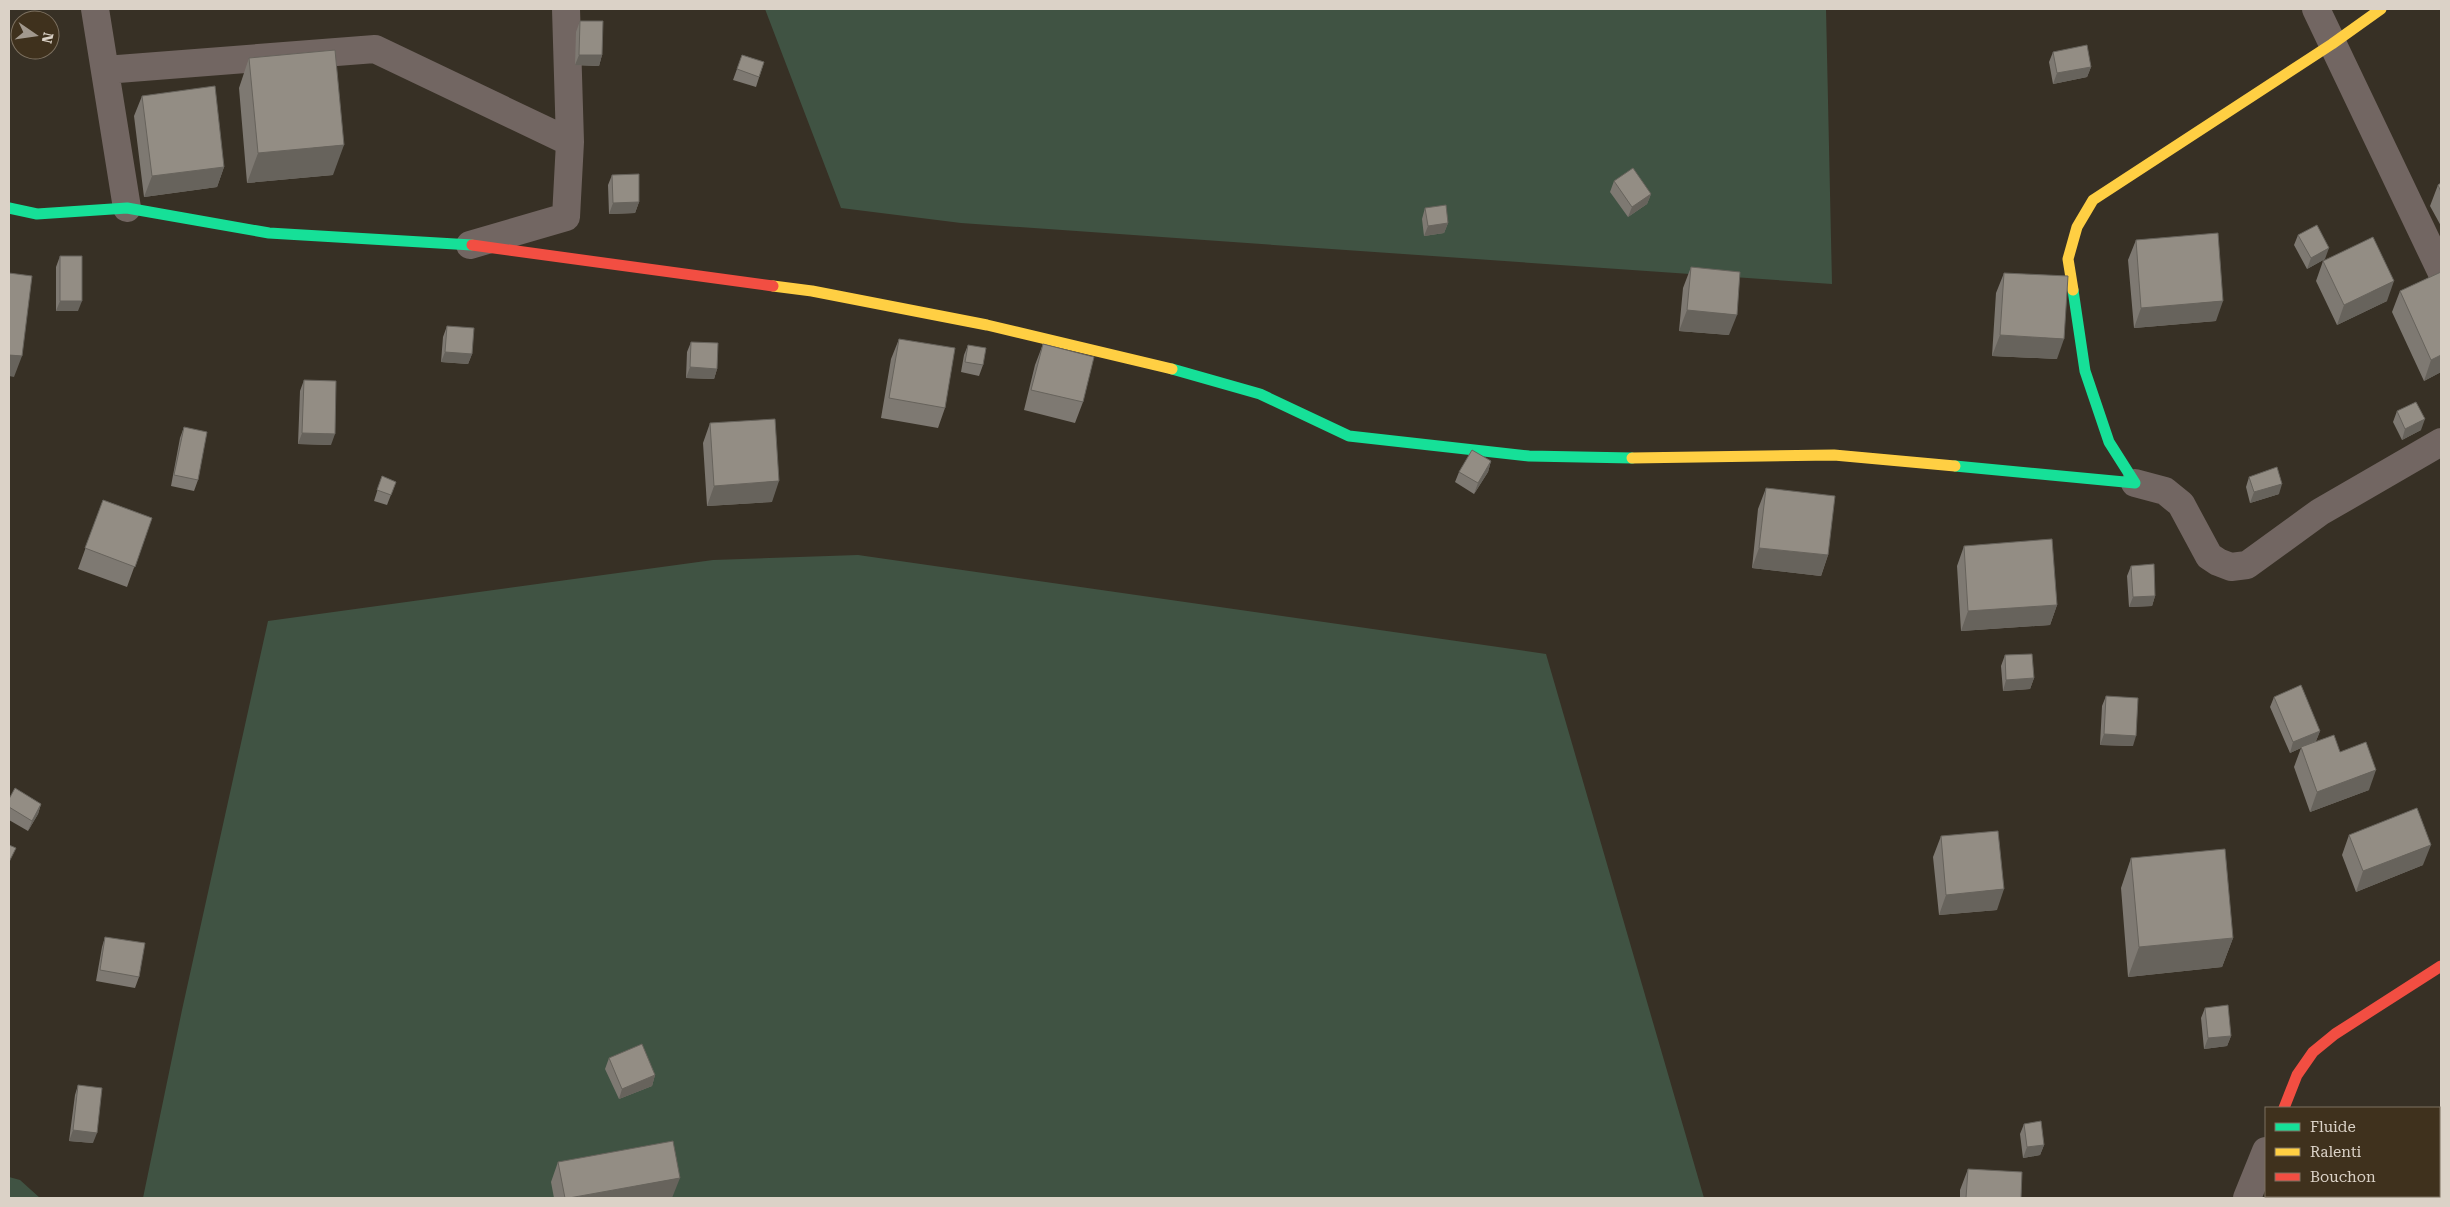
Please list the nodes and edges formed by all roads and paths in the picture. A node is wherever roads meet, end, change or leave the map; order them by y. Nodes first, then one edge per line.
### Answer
1 (95, 9) edge
2 (566, 9) edge
3 (2316, 9) edge
4 (2381, 9) edge
5 (2332, 44) junction
6 (105, 70) junction
7 (570, 142) junction
8 (9, 208) edge
9 (127, 208) junction
10 (470, 245) junction
11 (2441, 271) edge
12 (2441, 442) edge
13 (2136, 483) junction
14 (2441, 966) edge
15 (2284, 1107) edge
16 (2265, 1153) edge
17 (2247, 1198) edge

1 - 6 street
2 - 7 street
3 - 5 street
4 - 5 street
5 - 11 street
5 - 13 street
6 - 7 street
6 - 9 street
7 - 10 street
8 - 9 street
9 - 10 street
10 - 13 street
12 - 13 street
14 - 15 street
16 - 17 street

